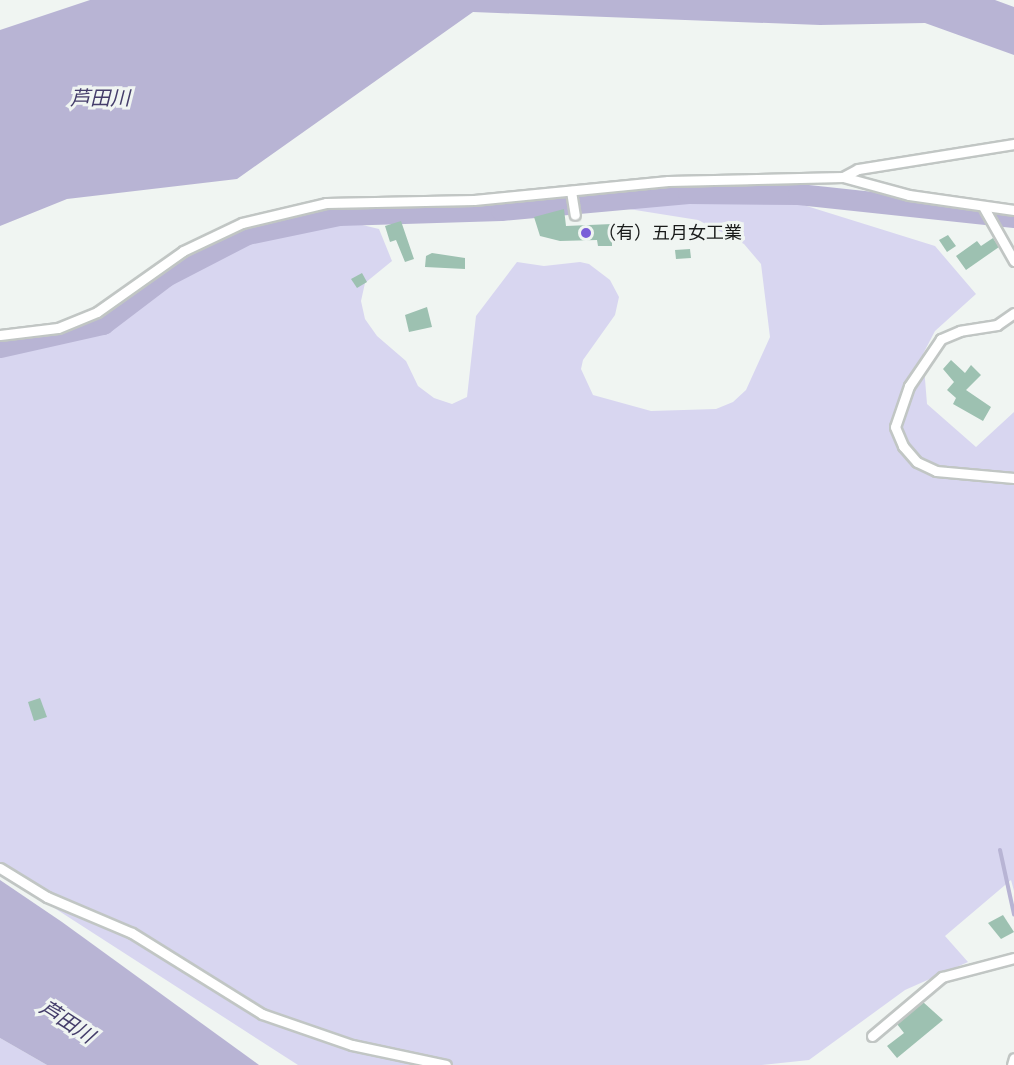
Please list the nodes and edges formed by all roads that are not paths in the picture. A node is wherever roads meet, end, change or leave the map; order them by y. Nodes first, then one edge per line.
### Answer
1 (1014, 144) edge
2 (843, 177) junction
3 (571, 191) junction
4 (984, 208) junction
5 (1014, 210) edge
6 (575, 215) dead end
7 (1014, 261) edge
8 (1014, 313) edge
9 (0, 335) edge
10 (1014, 478) edge
11 (0, 868) edge
12 (1014, 958) edge
13 (872, 1036) dead end
14 (1014, 1058) edge
15 (446, 1065) edge
16 (1012, 1065) edge

1 - 2 street
2 - 3 street
2 - 4 street
3 - 6 street
3 - 9 street
4 - 5 street
4 - 7 street
8 - 10 street
11 - 15 street
12 - 13 street
14 - 16 street

